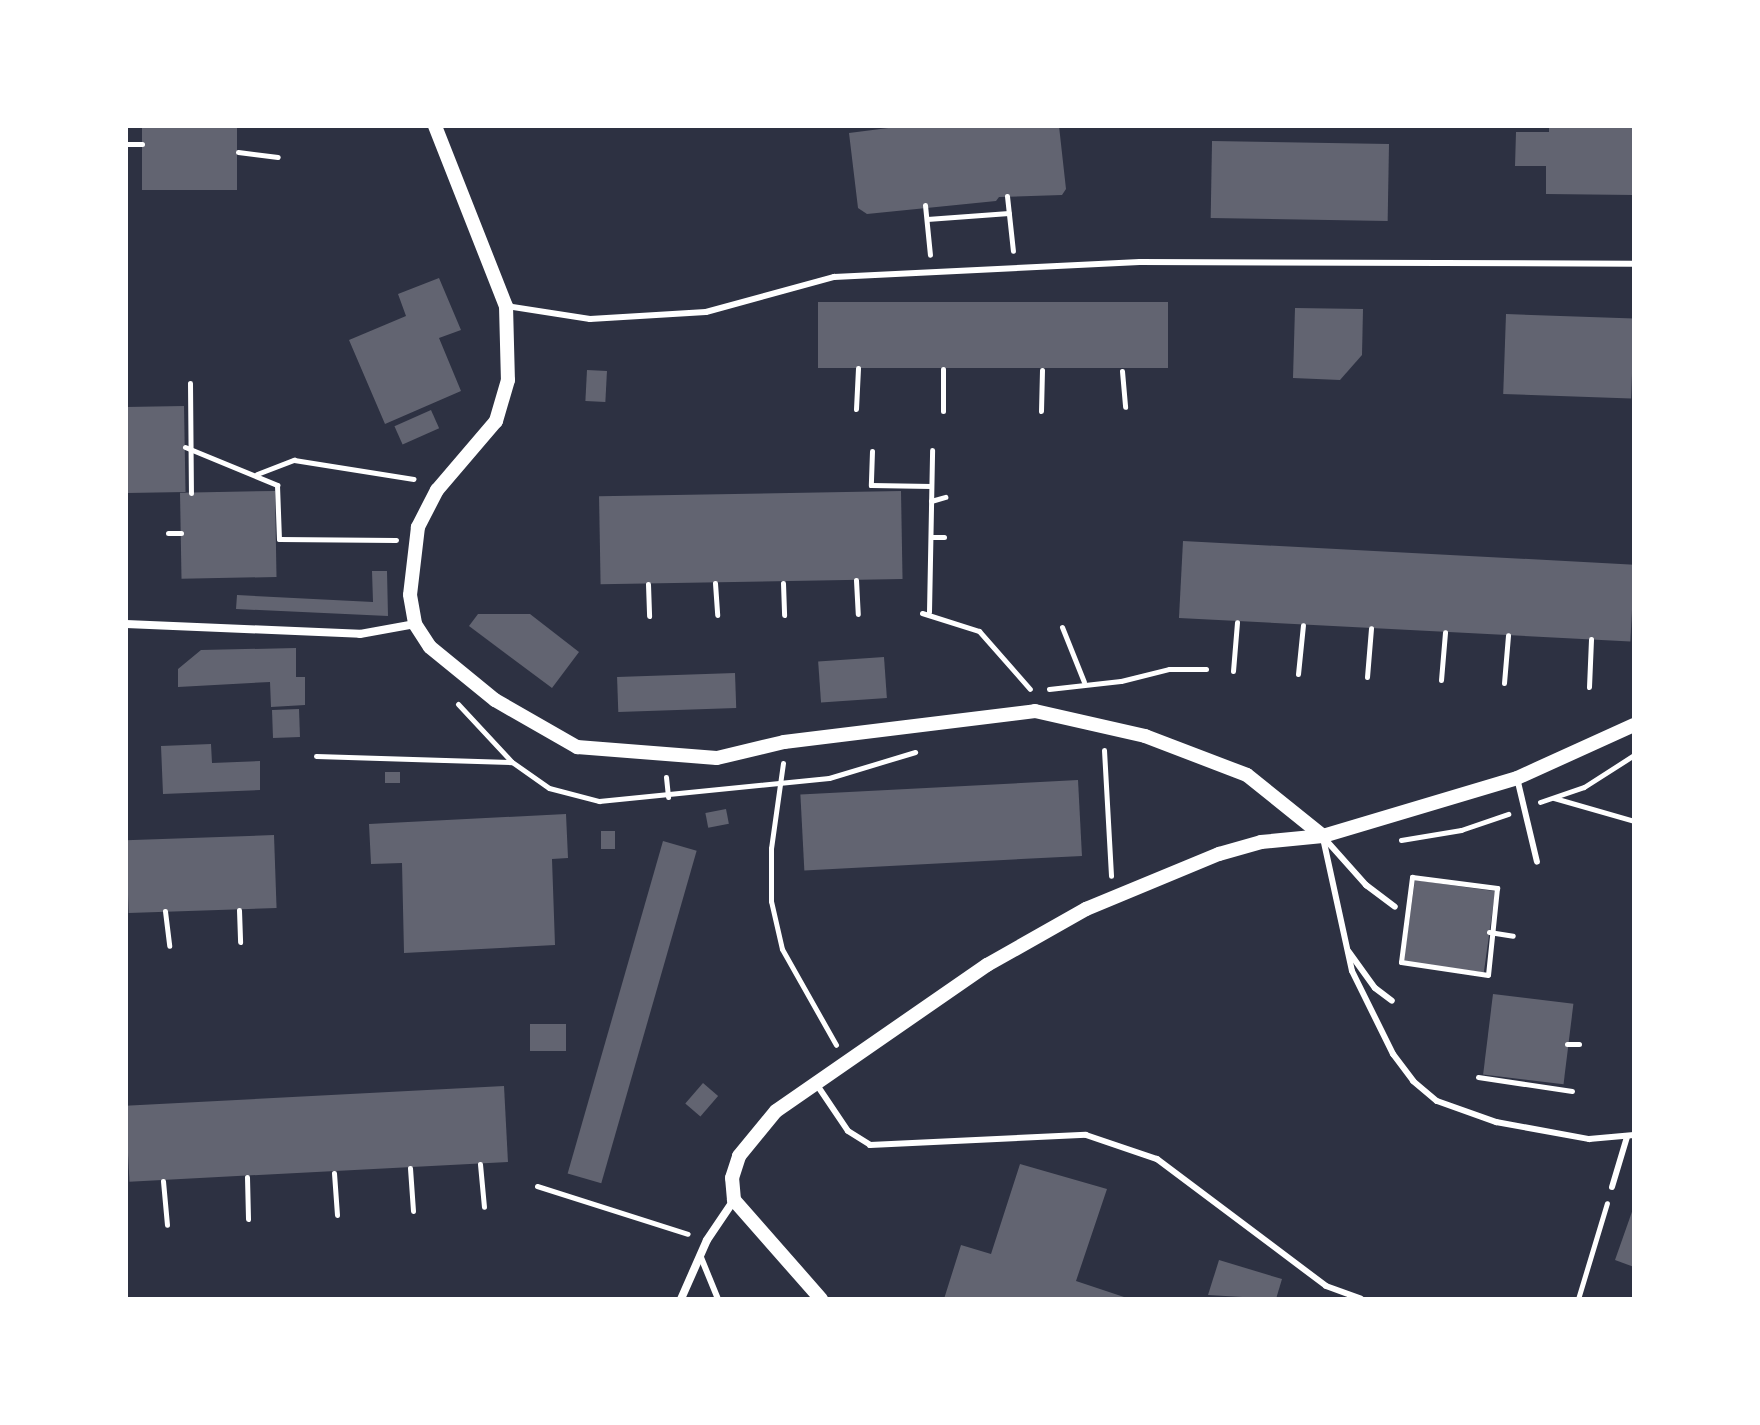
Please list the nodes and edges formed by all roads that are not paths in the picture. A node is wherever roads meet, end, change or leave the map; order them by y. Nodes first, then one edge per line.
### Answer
1 (435, 126) edge
2 (1634, 264) edge
3 (506, 306) junction
4 (126, 624) edge
5 (415, 624) junction
6 (1634, 725) edge
7 (1517, 778) junction
8 (1323, 836) junction
9 (1537, 862) dead end
10 (1395, 907) dead end
11 (1347, 949) junction
12 (1392, 1001) dead end
13 (817, 1085) junction
14 (1630, 1136) edge
15 (1612, 1187) road end
16 (734, 1200) junction
17 (700, 1255) junction
18 (681, 1299) edge
19 (718, 1299) edge
20 (821, 1299) edge
21 (1361, 1299) edge

1 - 3 street
2 - 3 lane
3 - 5 street
4 - 5 street
5 - 8 street
6 - 7 street
7 - 8 street
7 - 9 lane
8 - 10 lane
8 - 11 lane
8 - 13 street
11 - 12 lane
11 - 14 lane
13 - 16 street
13 - 21 lane
14 - 15 lane
16 - 17 street
16 - 20 street
17 - 18 street
17 - 19 lane

